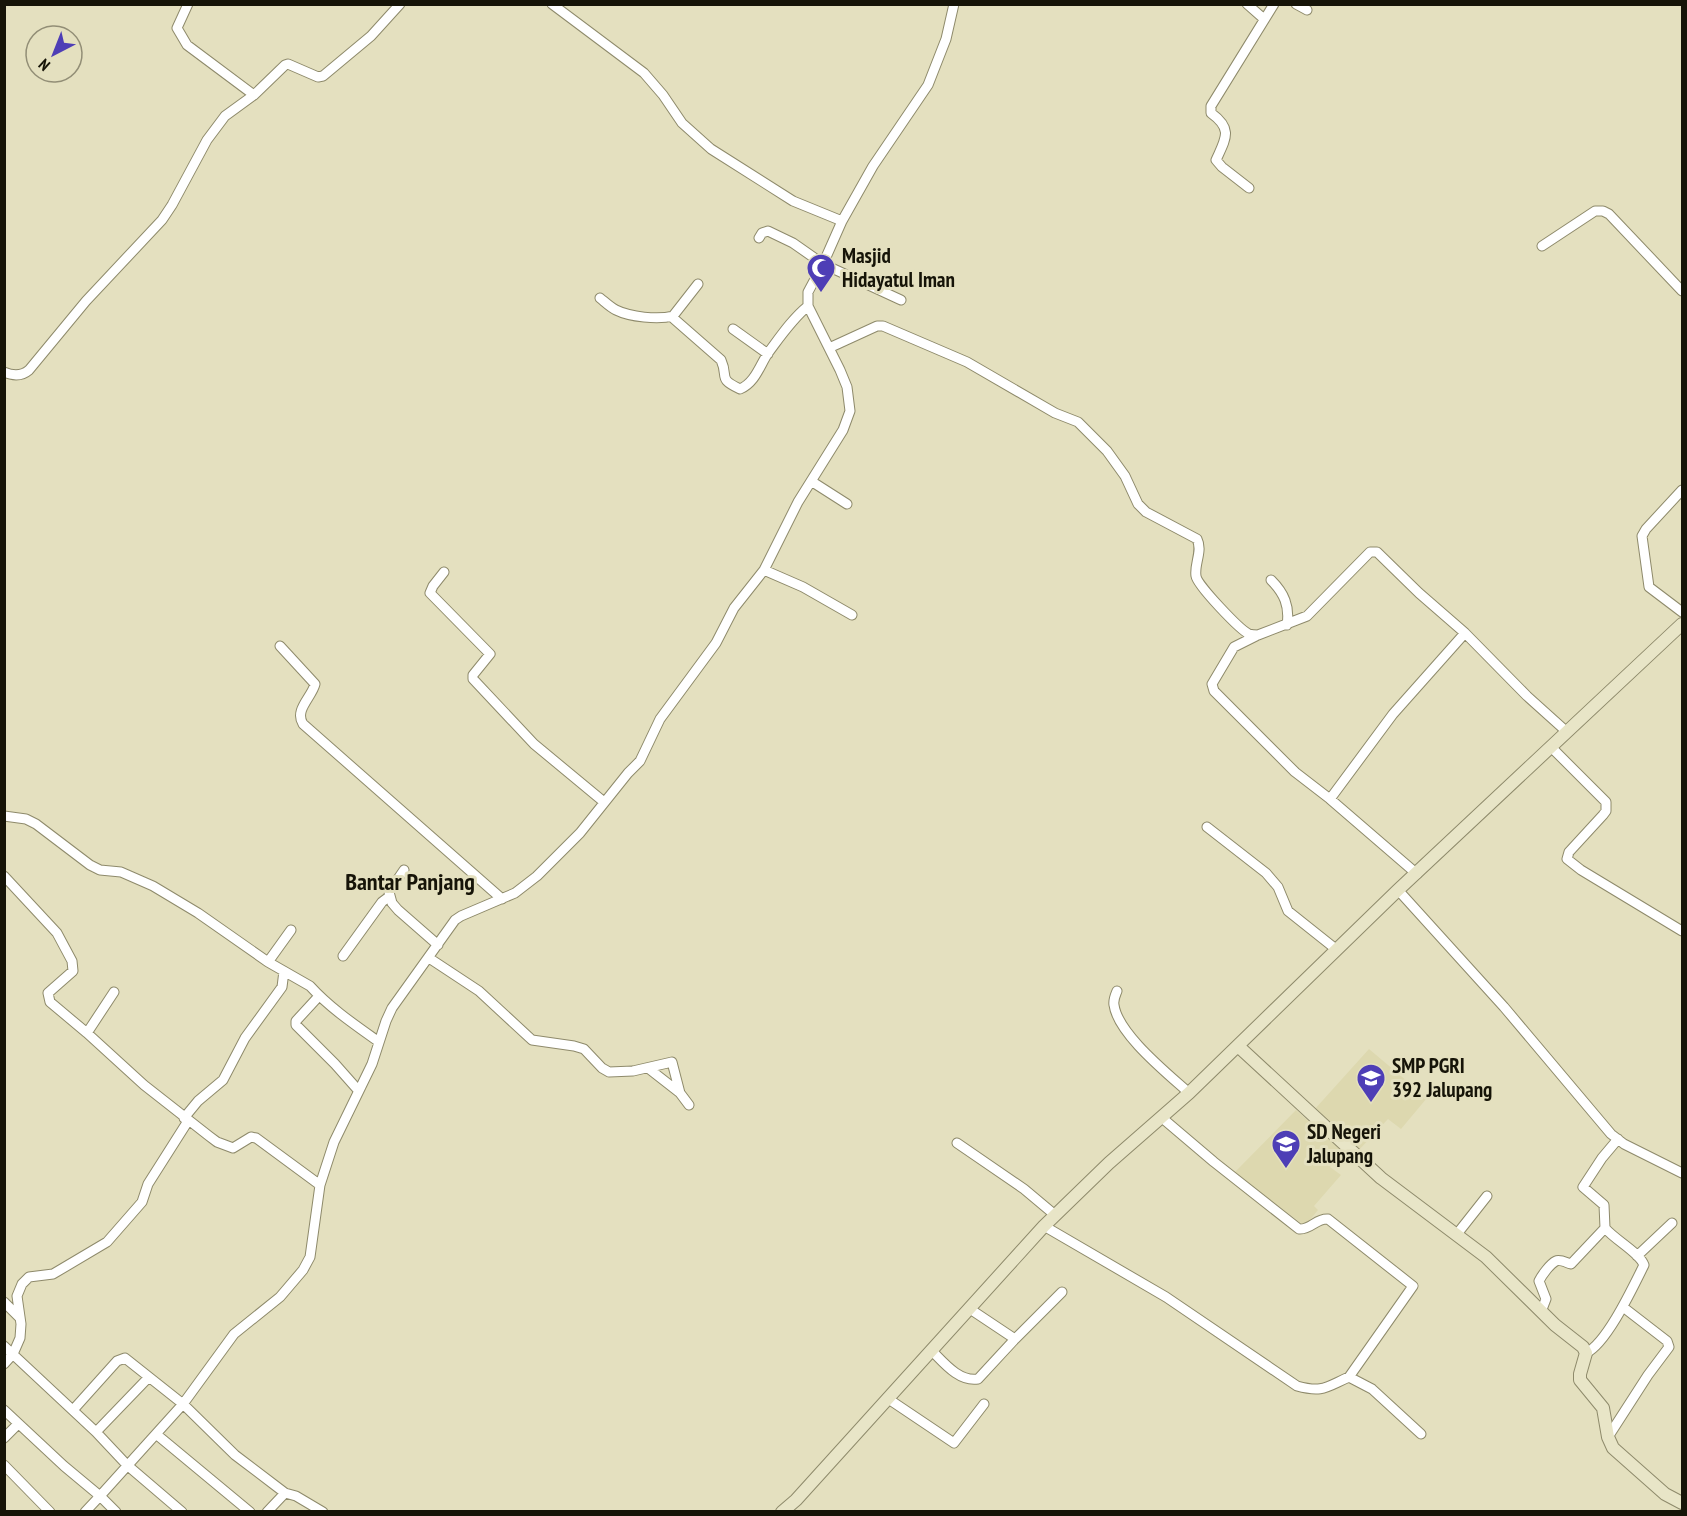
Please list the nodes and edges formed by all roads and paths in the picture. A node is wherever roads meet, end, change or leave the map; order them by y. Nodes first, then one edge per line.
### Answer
1 (188, 4) edge
2 (400, 4) edge
3 (552, 4) edge
4 (954, 4) edge
5 (1247, 4) edge
6 (1274, 4) edge
7 (1296, 4) edge
8 (1307, 10) dead end
9 (1264, 19) junction
10 (254, 95) junction
11 (1249, 188) dead end
12 (842, 221) junction
13 (759, 238) dead end
14 (1542, 246) dead end
15 (823, 264) junction
16 (698, 284) dead end
17 (1683, 291) edge
18 (600, 298) dead end
19 (902, 300) dead end
20 (808, 306) junction
21 (673, 316) junction
22 (733, 329) dead end
23 (829, 348) junction
24 (768, 354) junction
25 (4, 372) edge
26 (810, 481) junction
27 (1683, 490) edge
28 (847, 504) dead end
29 (764, 570) junction
30 (444, 572) dead end
31 (1271, 580) dead end
32 (1683, 612) edge
33 (852, 615) dead end
34 (1683, 624) edge
35 (1287, 625) junction
36 (1465, 633) junction
37 (1258, 635) junction
38 (280, 646) dead end
39 (1567, 732) junction
40 (1551, 747) junction
41 (1330, 799) junction
42 (604, 802) junction
43 (4, 816) edge
44 (1207, 826) dead end
45 (404, 870) dead end
46 (1417, 873) junction
47 (4, 876) edge
48 (1398, 890) junction
49 (390, 896) junction
50 (502, 899) junction
51 (291, 930) dead end
52 (1683, 931) edge
53 (438, 945) junction
54 (1337, 950) junction
55 (343, 956) dead end
56 (429, 958) junction
57 (268, 962) junction
58 (284, 971) junction
59 (1117, 991) dead end
60 (114, 992) dead end
61 (319, 996) junction
62 (87, 1033) junction
63 (379, 1041) junction
64 (1238, 1046) junction
65 (648, 1068) junction
66 (358, 1090) junction
67 (680, 1093) junction
68 (1189, 1093) junction
69 (689, 1105) dead end
70 (1161, 1117) junction
71 (186, 1119) junction
72 (1618, 1139) junction
73 (957, 1143) dead end
74 (1683, 1173) edge
75 (320, 1185) junction
76 (1487, 1196) dead end
77 (1055, 1215) junction
78 (1672, 1223) dead end
79 (1044, 1226) junction
80 (1605, 1228) junction
81 (1457, 1234) junction
82 (1637, 1256) junction
83 (1062, 1292) dead end
84 (4, 1302) edge
85 (1623, 1307) junction
86 (970, 1309) junction
87 (1540, 1312) junction
88 (19, 1317) junction
89 (1015, 1339) junction
90 (4, 1346) edge
91 (932, 1351) junction
92 (1586, 1353) junction
93 (13, 1354) junction
94 (4, 1364) edge
95 (149, 1377) junction
96 (1348, 1377) junction
97 (886, 1398) junction
98 (183, 1404) junction
99 (984, 1404) dead end
100 (4, 1410) edge
101 (73, 1410) junction
102 (18, 1424) junction
103 (96, 1432) junction
104 (156, 1434) junction
105 (1421, 1434) dead end
106 (1608, 1437) junction
107 (4, 1438) edge
108 (127, 1465) junction
109 (4, 1466) edge
110 (285, 1493) junction
111 (100, 1496) junction
112 (1683, 1503) edge
113 (50, 1512) edge
114 (85, 1512) edge
115 (116, 1512) edge
116 (182, 1512) edge
117 (250, 1512) edge
118 (267, 1512) edge
119 (323, 1512) edge
120 (782, 1512) edge

1 - 10 street
2 - 10 street
3 - 12 street
4 - 12 street
5 - 9 street
6 - 9 street
7 - 8 street
9 - 11 street
10 - 25 street
12 - 15 street
13 - 15 street
14 - 17 street
15 - 19 street
15 - 20 street
16 - 21 street
18 - 21 street
20 - 23 street
20 - 24 street
21 - 24 street
22 - 24 street
23 - 26 street
23 - 37 street
26 - 28 street
26 - 29 street
27 - 32 street
29 - 33 street
29 - 42 street
30 - 42 street
31 - 35 street
34 - 39 street
35 - 36 street
35 - 37 street
36 - 39 street
36 - 41 street
37 - 41 street
38 - 50 street
39 - 40 street
40 - 46 street
40 - 52 street
41 - 46 street
42 - 50 street
43 - 57 street
44 - 54 street
45 - 49 street
46 - 48 street
47 - 62 street
48 - 54 street
48 - 72 street
49 - 53 street
49 - 55 street
50 - 53 street
51 - 57 street
53 - 56 street
54 - 64 street
56 - 63 street
56 - 65 street
57 - 58 street
58 - 61 street
58 - 71 street
59 - 68 street
60 - 62 street
61 - 63 street
61 - 66 street
62 - 71 street
63 - 66 street
64 - 68 street
64 - 81 street
65 - 67 street
65 - 67 street
66 - 75 street
67 - 69 street
68 - 70 street
70 - 77 street
70 - 96 street
71 - 75 street
71 - 88 street
72 - 74 street
72 - 80 street
73 - 77 street
75 - 98 street
76 - 81 street
77 - 79 street
78 - 82 street
79 - 86 street
79 - 96 street
80 - 82 street
80 - 87 street
81 - 87 street
82 - 85 street
83 - 89 street
84 - 88 street
85 - 92 street
85 - 106 street
86 - 89 street
86 - 91 street
87 - 92 street
88 - 93 street
89 - 91 street
90 - 93 street
91 - 97 street
92 - 106 street
93 - 94 street
93 - 101 street
95 - 98 street
95 - 101 street
95 - 103 street
96 - 105 street
97 - 99 street
97 - 120 street
98 - 104 street
98 - 110 street
100 - 102 street
101 - 103 street
102 - 107 street
102 - 111 street
103 - 108 street
104 - 108 street
104 - 117 street
106 - 112 street
108 - 111 street
108 - 116 street
109 - 113 street
110 - 118 street
110 - 119 street
111 - 114 street
111 - 115 street

